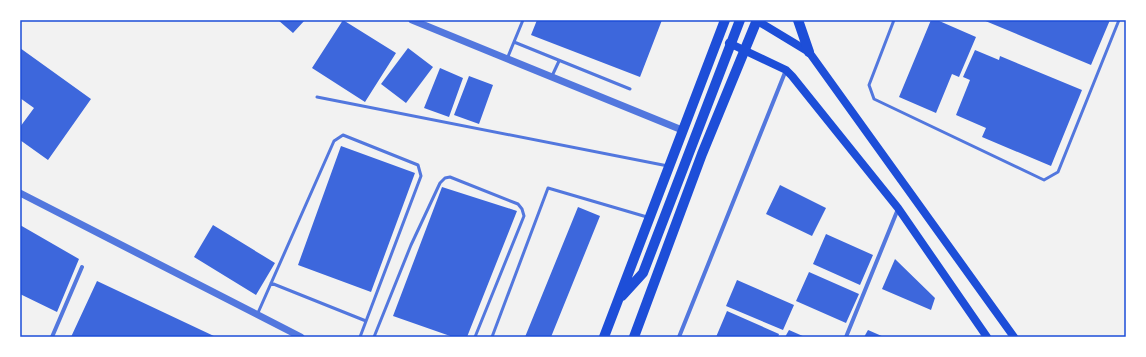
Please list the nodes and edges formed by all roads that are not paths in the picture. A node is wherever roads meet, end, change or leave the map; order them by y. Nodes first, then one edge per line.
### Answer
1 (412, 20) edge
2 (523, 20) edge
3 (725, 20) edge
4 (740, 20) edge
5 (756, 20) edge
6 (798, 20) edge
7 (894, 20) edge
8 (1119, 20) edge
9 (514, 42) junction
10 (730, 43) junction
11 (744, 50) junction
12 (809, 52) junction
13 (507, 60) junction
14 (559, 60) junction
15 (786, 70) junction
16 (552, 78) junction
17 (630, 89) dead end
18 (317, 97) dead end
19 (682, 130) junction
20 (668, 166) junction
21 (20, 193) edge
22 (898, 208) junction
23 (650, 218) junction
24 (82, 267) dead end
25 (271, 283) junction
26 (617, 302) junction
27 (256, 314) junction
28 (366, 321) junction
29 (52, 337) edge
30 (301, 337) edge
31 (360, 337) edge
32 (374, 337) edge
33 (475, 337) edge
34 (492, 337) edge
35 (604, 337) edge
36 (634, 337) edge
37 (679, 337) edge
38 (846, 337) edge
39 (987, 337) edge
40 (1014, 337) edge

1 - 13 street
2 - 9 lane
3 - 19 main road
4 - 10 main road
5 - 11 main road
5 - 12 main road
6 - 12 main road
7 - 8 lane
9 - 13 lane
9 - 14 lane
10 - 11 main road
10 - 26 main road
11 - 15 main road
11 - 36 main road
12 - 40 main road
13 - 16 street
14 - 16 lane
14 - 17 lane
15 - 22 main road
15 - 37 street
16 - 19 street
18 - 20 lane
19 - 20 main road
20 - 23 main road
21 - 27 street
22 - 38 street
22 - 39 main road
23 - 26 main road
23 - 34 lane
24 - 29 street
25 - 27 lane
25 - 28 lane
25 - 28 lane
26 - 35 main road
27 - 30 street
28 - 31 lane
32 - 33 lane

